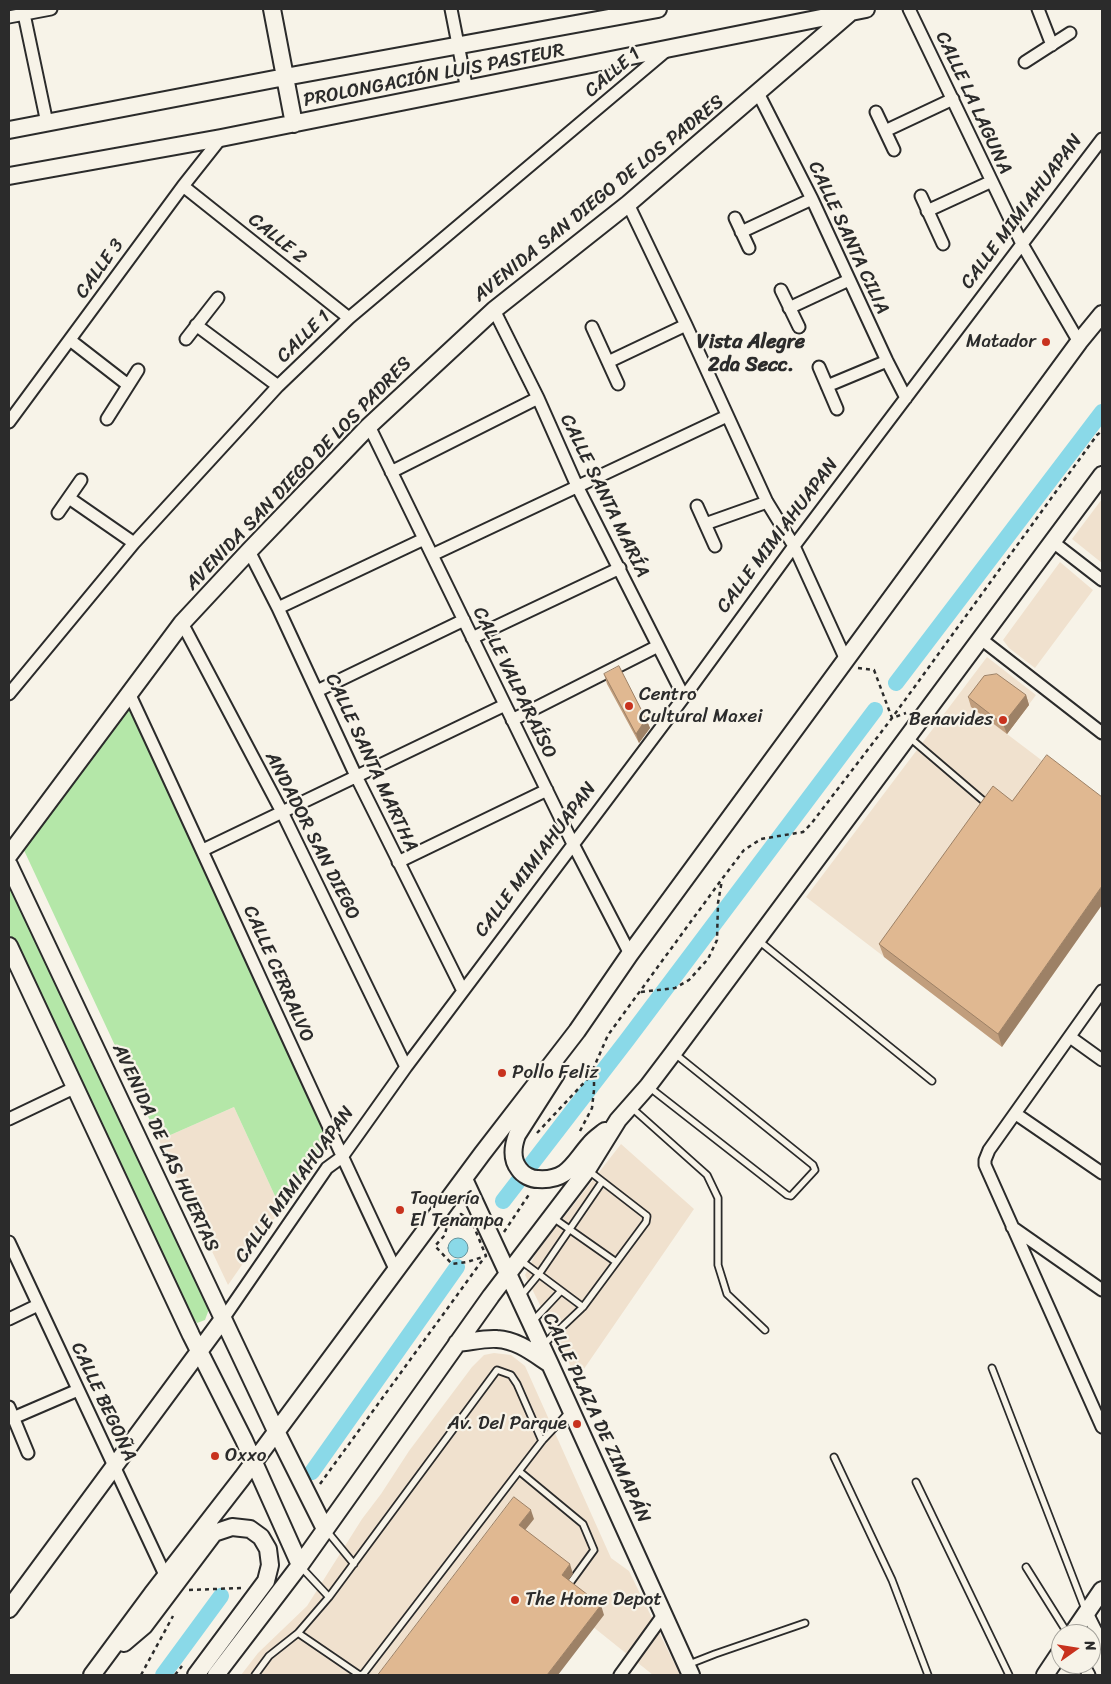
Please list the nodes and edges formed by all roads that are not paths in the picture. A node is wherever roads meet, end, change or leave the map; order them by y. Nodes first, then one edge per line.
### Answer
1 (50, 9) edge
2 (272, 9) edge
3 (451, 9) edge
4 (658, 9) edge
5 (909, 9) edge
6 (1038, 9) edge
7 (858, 10) edge
8 (626, 12) edge
9 (24, 14) junction
10 (9, 17) edge
11 (1070, 33) dead end
12 (458, 45) junction
13 (1052, 45) junction
14 (668, 50) junction
15 (1025, 62) dead end
16 (285, 77) junction
17 (467, 90) junction
18 (758, 93) junction
19 (953, 99) junction
20 (876, 112) dead end
21 (47, 123) junction
22 (294, 124) junction
23 (9, 130) edge
24 (885, 131) junction
25 (221, 138) junction
26 (1102, 139) edge
27 (894, 150) dead end
28 (9, 176) edge
29 (990, 182) junction
30 (183, 186) junction
31 (921, 196) dead end
32 (812, 199) junction
33 (628, 204) junction
34 (927, 211) junction
35 (734, 218) dead end
36 (741, 232) junction
37 (943, 244) dead end
38 (1022, 244) junction
39 (749, 248) dead end
40 (849, 280) junction
41 (781, 290) dead end
42 (218, 298) dead end
43 (789, 308) junction
44 (494, 310) junction
45 (1102, 314) edge
46 (349, 318) junction
47 (196, 325) junction
48 (686, 326) junction
49 (592, 327) dead end
50 (798, 327) dead end
51 (186, 339) dead end
52 (70, 340) junction
53 (1079, 342) junction
54 (887, 361) junction
55 (608, 362) junction
56 (819, 367) dead end
57 (138, 370) dead end
58 (618, 384) dead end
59 (128, 386) junction
60 (278, 386) junction
61 (827, 386) junction
62 (538, 398) junction
63 (906, 398) junction
64 (837, 409) dead end
65 (727, 416) junction
66 (107, 419) dead end
67 (9, 422) edge
68 (369, 426) junction
69 (392, 472) junction
70 (1102, 475) edge
71 (81, 480) dead end
72 (577, 486) junction
73 (68, 498) junction
74 (767, 502) junction
75 (697, 506) dead end
76 (58, 513) dead end
77 (705, 524) junction
78 (424, 539) junction
79 (134, 542) junction
80 (1053, 542) junction
81 (715, 546) dead end
82 (794, 546) junction
83 (249, 550) junction
84 (432, 555) junction
85 (620, 568) junction
86 (1102, 580) edge
87 (278, 608) junction
88 (464, 620) junction
89 (182, 623) junction
90 (472, 638) junction
91 (982, 639) junction
92 (658, 646) junction
93 (844, 663) junction
94 (317, 691) junction
95 (129, 693) junction
96 (9, 694) edge
97 (684, 697) junction
98 (505, 705) junction
99 (512, 720) junction
100 (1102, 734) edge
101 (909, 736) junction
102 (356, 776) junction
103 (546, 790) junction
104 (986, 803) edge
105 (282, 812) junction
106 (572, 844) junction
107 (203, 850) junction
108 (9, 856) edge
109 (398, 862) junction
110 (9, 864) edge
111 (758, 940) junction
112 (9, 946) edge
113 (630, 954) junction
114 (463, 991) junction
115 (1102, 991) edge
116 (577, 1032) junction
117 (1070, 1038) junction
118 (673, 1053) junction
119 (1102, 1060) edge
120 (406, 1066) junction
121 (932, 1081) dead end
122 (648, 1086) junction
123 (76, 1087) junction
124 (630, 1107) junction
125 (1016, 1114) junction
126 (9, 1119) edge
127 (618, 1120) junction
128 (342, 1157) junction
129 (587, 1170) junction
130 (1102, 1173) edge
131 (464, 1179) junction
132 (602, 1182) junction
133 (552, 1216) junction
134 (1012, 1227) junction
135 (569, 1229) junction
136 (9, 1242) edge
137 (519, 1260) junction
138 (616, 1262) junction
139 (396, 1271) junction
140 (508, 1274) junction
141 (539, 1274) junction
142 (1102, 1290) edge
143 (561, 1291) junction
144 (519, 1299) junction
145 (38, 1305) junction
146 (583, 1307) junction
147 (9, 1319) edge
148 (223, 1319) junction
149 (531, 1323) junction
150 (765, 1330) dead end
151 (457, 1343) junction
152 (541, 1346) junction
153 (200, 1352) junction
154 (550, 1364) junction
155 (992, 1368) dead end
156 (78, 1390) junction
157 (1102, 1403) edge
158 (571, 1411) junction
159 (11, 1413) edge
160 (1095, 1413) junction
161 (1102, 1426) edge
162 (276, 1432) junction
163 (542, 1441) junction
164 (28, 1453) dead end
165 (834, 1456) dead end
166 (254, 1462) junction
167 (114, 1468) junction
168 (519, 1471) junction
169 (916, 1482) dead end
170 (325, 1529) junction
171 (354, 1564) junction
172 (300, 1565) junction
173 (1026, 1567) dead end
174 (166, 1577) junction
175 (570, 1583) edge
176 (1102, 1590) edge
177 (329, 1597) junction
178 (9, 1609) edge
179 (1086, 1612) junction
180 (664, 1614) junction
181 (805, 1623) dead end
182 (1062, 1624) edge
183 (1078, 1624) edge
184 (298, 1633) junction
185 (1102, 1643) edge
186 (96, 1670) edge
187 (689, 1670) edge
188 (220, 1672) edge
189 (196, 1675) edge
190 (255, 1675) edge
191 (620, 1675) edge
192 (928, 1675) edge
193 (1009, 1675) edge

1 - 9 street
2 - 16 main road
3 - 12 street
4 - 8 main road, PROLONGACIÓN LUIS PASTEUR
5 - 19 street, CALLE LA LAGUNA
6 - 13 street
7 - 14 main road, PROLONGACIÓN LUIS PASTEUR
7 - 18 main road, AVENIDA SAN DIEGO DE LOS PADRES
8 - 12 main road, PROLONGACIÓN LUIS PASTEUR
9 - 10 street
9 - 21 street
11 - 13 street
12 - 16 main road, PROLONGACIÓN LUIS PASTEUR
12 - 17 street
13 - 15 street
14 - 17 main road, PROLONGACIÓN LUIS PASTEUR
14 - 46 street, CALLE 1
16 - 21 main road, PROLONGACIÓN LUIS PASTEUR
16 - 22 main road
17 - 22 main road, PROLONGACIÓN LUIS PASTEUR
18 - 32 street, CALLE SANTA CILIA
18 - 33 main road, AVENIDA SAN DIEGO DE LOS PADRES
19 - 24 street
19 - 29 street, CALLE LA LAGUNA
20 - 24 street
21 - 23 main road, PROLONGACIÓN LUIS PASTEUR
22 - 25 main road, PROLONGACIÓN LUIS PASTEUR
24 - 27 street
25 - 28 main road, PROLONGACIÓN LUIS PASTEUR
25 - 30 street, CALLE 3
26 - 38 street, CALLE MIMIAHUAPAN
29 - 34 street
29 - 38 street, CALLE LA LAGUNA
30 - 46 street, CALLE 2
30 - 52 street, CALLE 3
31 - 34 street
32 - 36 street
32 - 40 street, CALLE SANTA CILIA
33 - 44 main road, AVENIDA SAN DIEGO DE LOS PADRES
33 - 48 street
34 - 37 street
35 - 36 street
36 - 39 street
38 - 53 street, CALLE LA LAGUNA
38 - 63 street, CALLE MIMIAHUAPAN
40 - 43 street
40 - 54 street, CALLE SANTA CILIA
41 - 43 street
42 - 47 street
43 - 50 street
44 - 62 street, CALLE SANTA MARÍA
44 - 68 main road, AVENIDA SAN DIEGO DE LOS PADRES
45 - 53 main road
46 - 60 street, CALLE 1
47 - 51 street
47 - 60 street
48 - 55 street
48 - 65 street
49 - 55 street
52 - 59 street
52 - 67 street, CALLE 3
53 - 93 main road
54 - 61 street
54 - 63 street, CALLE SANTA CILIA
55 - 58 street
56 - 61 street
57 - 59 street
59 - 66 street
60 - 79 street, CALLE 1
61 - 64 street
62 - 69 street
62 - 72 street, CALLE SANTA MARÍA
63 - 82 street, CALLE MIMIAHUAPAN
65 - 72 street
65 - 74 street
68 - 69 street, CALLE VALPARAÍSO
68 - 83 main road, AVENIDA SAN DIEGO DE LOS PADRES
69 - 78 street, CALLE VALPARAÍSO
70 - 80 main road
71 - 73 street
72 - 84 street
72 - 85 street, CALLE SANTA MARÍA
73 - 76 street
73 - 79 street
74 - 77 street
74 - 82 street
75 - 77 street
77 - 81 street
78 - 84 street, CALLE VALPARAÍSO
78 - 87 street
79 - 96 street, CALLE 1
80 - 86 street
80 - 91 main road
82 - 93 street
82 - 97 street, CALLE MIMIAHUAPAN
83 - 87 street, CALLE SANTA MARTHA
83 - 89 main road, AVENIDA SAN DIEGO DE LOS PADRES
84 - 88 street, CALLE VALPARAÍSO
85 - 90 street
85 - 92 street, CALLE SANTA MARÍA
87 - 94 street, CALLE SANTA MARTHA
88 - 90 street, CALLE VALPARAÍSO
88 - 94 street
89 - 95 main road, AVENIDA SAN DIEGO DE LOS PADRES
89 - 105 street, ANDADOR SAN DIEGO
90 - 98 street, CALLE VALPARAÍSO
91 - 100 street
91 - 101 main road
92 - 97 street, CALLE SANTA MARÍA
92 - 99 street
93 - 113 main road
94 - 102 street, CALLE SANTA MARTHA
95 - 107 street, CALLE CERRALVO
95 - 108 main road, AVENIDA SAN DIEGO DE LOS PADRES
97 - 106 street, CALLE MIMIAHUAPAN
98 - 99 street, CALLE VALPARAÍSO
98 - 102 street
99 - 103 street, CALLE VALPARAÍSO
101 - 104 lane
101 - 111 main road
102 - 105 street
102 - 109 street, CALLE SANTA MARTHA
103 - 106 street, CALLE VALPARAÍSO
103 - 109 street
105 - 107 street
105 - 120 street, ANDADOR SAN DIEGO
106 - 113 street, CALLE VALPARAÍSO
106 - 114 street, CALLE MIMIAHUAPAN
107 - 128 street, CALLE CERRALVO
109 - 114 street, CALLE SANTA MARTHA
110 - 148 main road, AVENIDA DE LAS HUERTAS
111 - 118 main road
111 - 121 lane
112 - 123 main road
113 - 116 main road
114 - 120 street, CALLE MIMIAHUAPAN
115 - 117 street
116 - 127 main road
116 - 131 main road
117 - 119 street
117 - 125 street
118 - 122 main road
118 - 122 lane
120 - 128 street, CALLE MIMIAHUAPAN
122 - 124 main road
123 - 126 street
123 - 153 main road
124 - 127 main road
124 - 150 lane
125 - 130 street
125 - 134 street
127 - 129 main road
128 - 139 street, CALLE CERRALVO
128 - 148 street, CALLE MIMIAHUAPAN
129 - 132 lane
129 - 133 main road
131 - 139 main road
131 - 140 main road, CALLE PLAZA DE ZIMAPÁN
132 - 135 lane
132 - 138 lane
133 - 135 lane
133 - 137 main road
134 - 142 street
134 - 160 street
135 - 138 lane
135 - 141 lane
136 - 145 street, CALLE BEGOÑA
137 - 140 main road
137 - 141 lane
138 - 146 lane
139 - 162 main road
140 - 144 main road, CALLE PLAZA DE ZIMAPÁN
140 - 151 main road
141 - 143 lane
141 - 144 lane
143 - 146 lane
143 - 149 lane
144 - 149 main road, CALLE PLAZA DE ZIMAPÁN
145 - 147 street
145 - 156 street, CALLE BEGOÑA
146 - 152 lane
148 - 153 main road, CALLE MIMIAHUAPAN
148 - 162 main road, AVENIDA DE LAS HUERTAS
149 - 152 main road, CALLE PLAZA DE ZIMAPÁN
151 - 154 main road
151 - 170 main road
152 - 154 main road, CALLE PLAZA DE ZIMAPÁN
153 - 166 main road
153 - 167 main road, CALLE MIMIAHUAPAN
154 - 158 main road, CALLE PLAZA DE ZIMAPÁN
155 - 179 lane
156 - 159 street
156 - 167 street, CALLE BEGOÑA
157 - 160 street
158 - 163 lane
158 - 180 main road, CALLE PLAZA DE ZIMAPÁN
159 - 164 street
160 - 161 street
162 - 166 main road
162 - 170 main road, AVENIDA DE LAS HUERTAS
163 - 168 lane
163 - 171 lane
165 - 192 lane
166 - 172 main road
166 - 174 main road
167 - 174 street, CALLE BEGOÑA
167 - 178 main road, CALLE MIMIAHUAPAN
168 - 175 lane
168 - 184 lane
169 - 193 lane
170 - 171 lane
170 - 172 main road
171 - 177 lane
172 - 177 lane
172 - 188 main road
173 - 182 lane
174 - 186 main road
176 - 179 main road
177 - 184 lane
179 - 183 main road
179 - 185 street
180 - 187 main road, CALLE PLAZA DE ZIMAPÁN
180 - 191 street
181 - 187 lane
184 - 190 lane
186 - 189 main road

